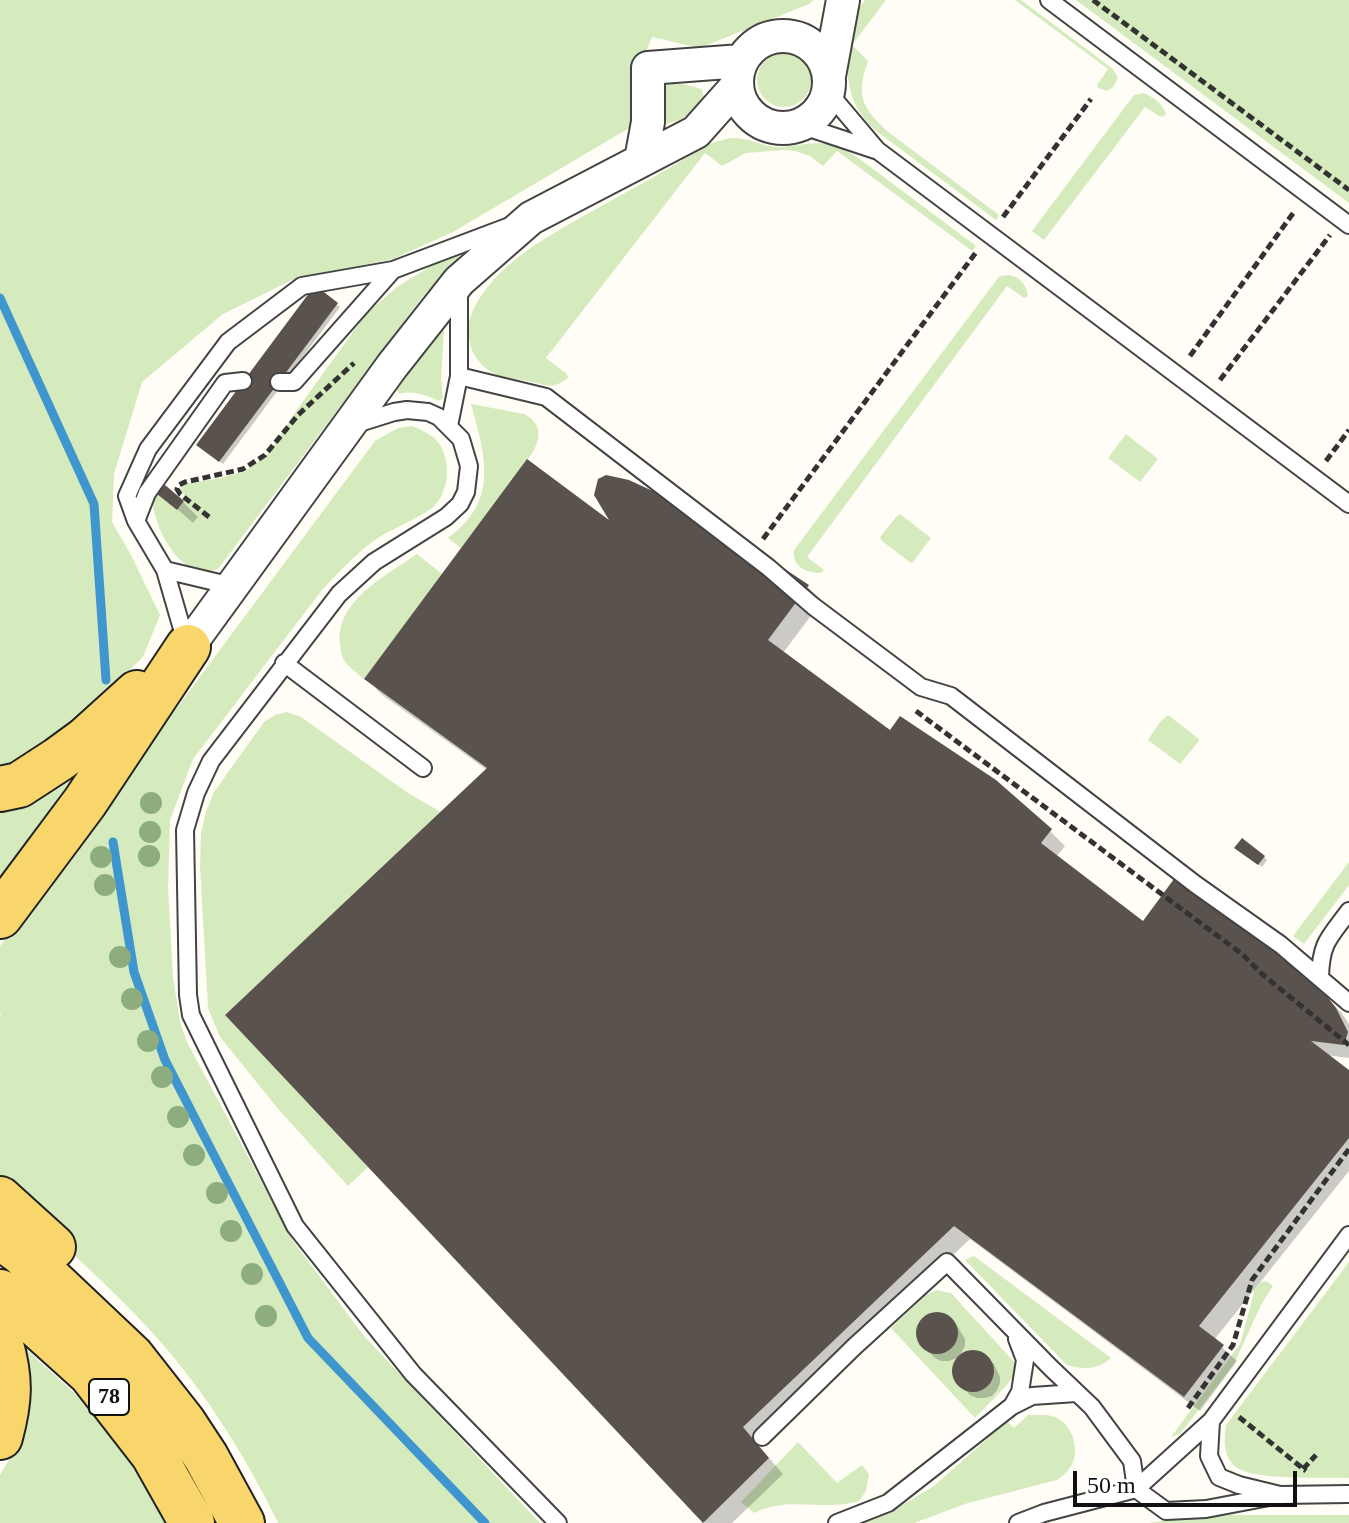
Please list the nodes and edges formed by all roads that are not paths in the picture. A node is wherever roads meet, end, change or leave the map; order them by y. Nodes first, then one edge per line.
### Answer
1 (842, 0) edge
2 (1049, 0) edge
3 (783, 35) junction
4 (738, 74) junction
5 (829, 84) junction
6 (800, 125) junction
7 (768, 126) junction
8 (696, 132) junction
9 (877, 150) junction
10 (641, 160) junction
11 (531, 218) junction
12 (1349, 225) edge
13 (393, 270) junction
14 (459, 281) junction
15 (459, 376) junction
16 (243, 381) dead end
17 (279, 382) dead end
18 (349, 426) junction
19 (449, 426) junction
20 (1349, 504) edge
21 (136, 521) junction
22 (165, 570) junction
23 (232, 586) junction
24 (188, 647) junction
25 (284, 663) junction
26 (423, 768) dead end
27 (0, 789) edge
28 (1349, 911) edge
29 (0, 916) edge
30 (1320, 977) junction
31 (1349, 1003) edge
32 (0, 1199) edge
33 (1349, 1235) edge
34 (0, 1237) edge
35 (0, 1292) edge
36 (1013, 1330) junction
37 (0, 1341) edge
38 (132, 1357) junction
39 (1076, 1393) junction
40 (1012, 1406) junction
41 (1211, 1421) junction
42 (0, 1437) edge
43 (762, 1437) dead end
44 (1172, 1456) junction
45 (1134, 1466) junction
46 (1136, 1489) junction
47 (1349, 1494) edge
48 (1280, 1495) junction
49 (192, 1523) edge
50 (242, 1523) edge
51 (558, 1523) edge
52 (837, 1523) edge
53 (1018, 1523) edge

1 - 3 street
1 - 5 street
2 - 12 lane
3 - 4 street
3 - 5 street
4 - 7 street
4 - 8 street
4 - 10 street
5 - 6 street
5 - 9 lane
6 - 7 street
6 - 9 lane
7 - 8 street
8 - 10 street
9 - 20 lane
10 - 11 street
11 - 13 lane
11 - 14 street
13 - 17 lane
13 - 21 lane
14 - 15 lane
14 - 18 street
15 - 19 lane
15 - 30 lane
16 - 21 lane
18 - 19 lane
18 - 23 street
19 - 25 lane
21 - 22 lane
22 - 23 lane
22 - 24 lane
23 - 24 street
24 - 27 main road
24 - 29 main road
25 - 26 lane
25 - 51 lane
28 - 30 lane
30 - 31 lane
32 - 38 main road, 78
33 - 41 lane
34 - 38 main road
35 - 49 main road, 78
36 - 39 lane
36 - 40 lane
36 - 43 lane
37 - 42 main road
38 - 50 main road, 78
39 - 40 lane
39 - 45 lane
40 - 52 lane
41 - 44 lane
41 - 48 lane
44 - 45 lane
44 - 46 lane
45 - 46 lane
46 - 48 lane
46 - 53 lane
47 - 48 lane

